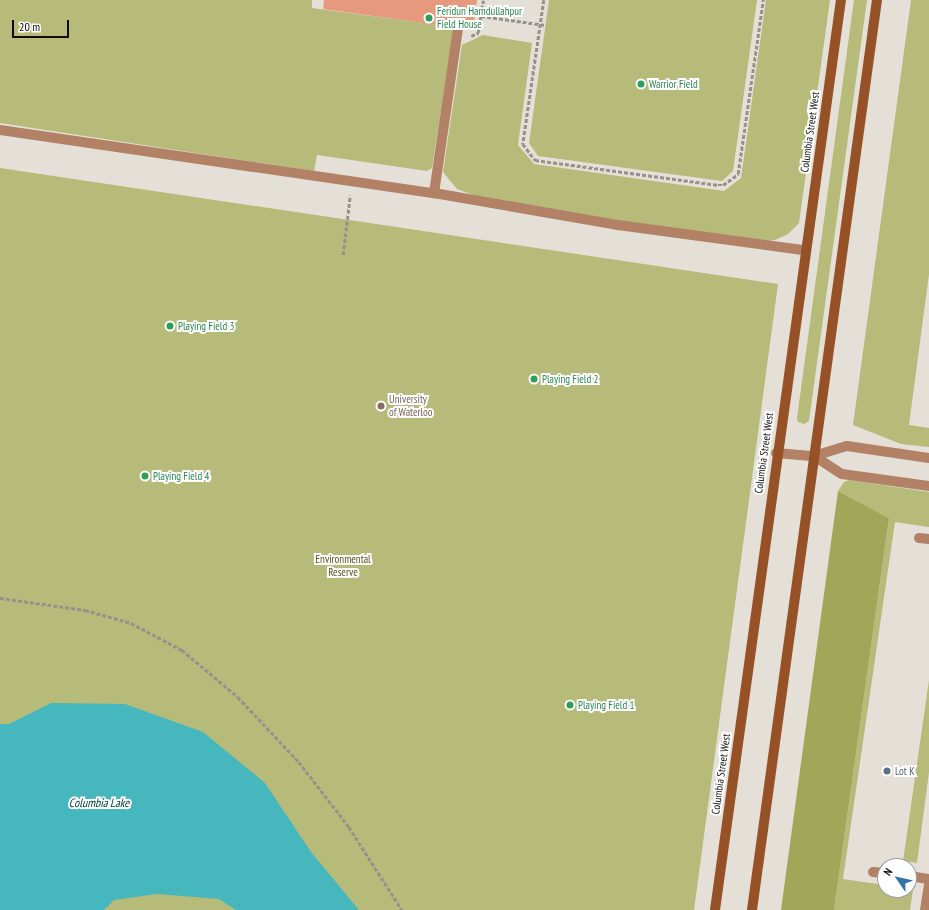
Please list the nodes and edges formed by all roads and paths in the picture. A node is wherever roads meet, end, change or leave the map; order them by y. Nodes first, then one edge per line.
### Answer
1 (483, 0) edge
2 (544, 0) edge
3 (763, 0) edge
4 (841, 0) edge
5 (877, 0) edge
6 (481, 16) junction
7 (541, 24) junction
8 (545, 25) dead end
9 (458, 28) dead end
10 (456, 43) junction
11 (0, 130) edge
12 (351, 181) junction
13 (434, 193) junction
14 (804, 250) junction
15 (343, 255) dead end
16 (776, 452) junction
17 (814, 456) junction
18 (929, 458) edge
19 (929, 486) edge
20 (0, 598) edge
21 (873, 872) dead end
22 (877, 872) edge
23 (917, 877) edge
24 (929, 879) edge
25 (929, 885) edge
26 (402, 910) edge
27 (715, 910) edge
28 (752, 910) edge
29 (926, 910) edge

1 - 6 path
2 - 7 path
3 - 7 path
4 - 14 main road, Columbia Street West
5 - 17 main road
6 - 7 path
6 - 10 path
7 - 8 path
9 - 10 lane
10 - 13 lane
11 - 12 lane
12 - 13 lane
12 - 15 path
13 - 14 lane
14 - 16 main road, Columbia Street West
16 - 17 lane
16 - 27 main road, Columbia Street West
17 - 18 lane
17 - 19 lane
17 - 28 main road
20 - 26 path
21 - 22 lane
23 - 24 lane
25 - 29 lane

